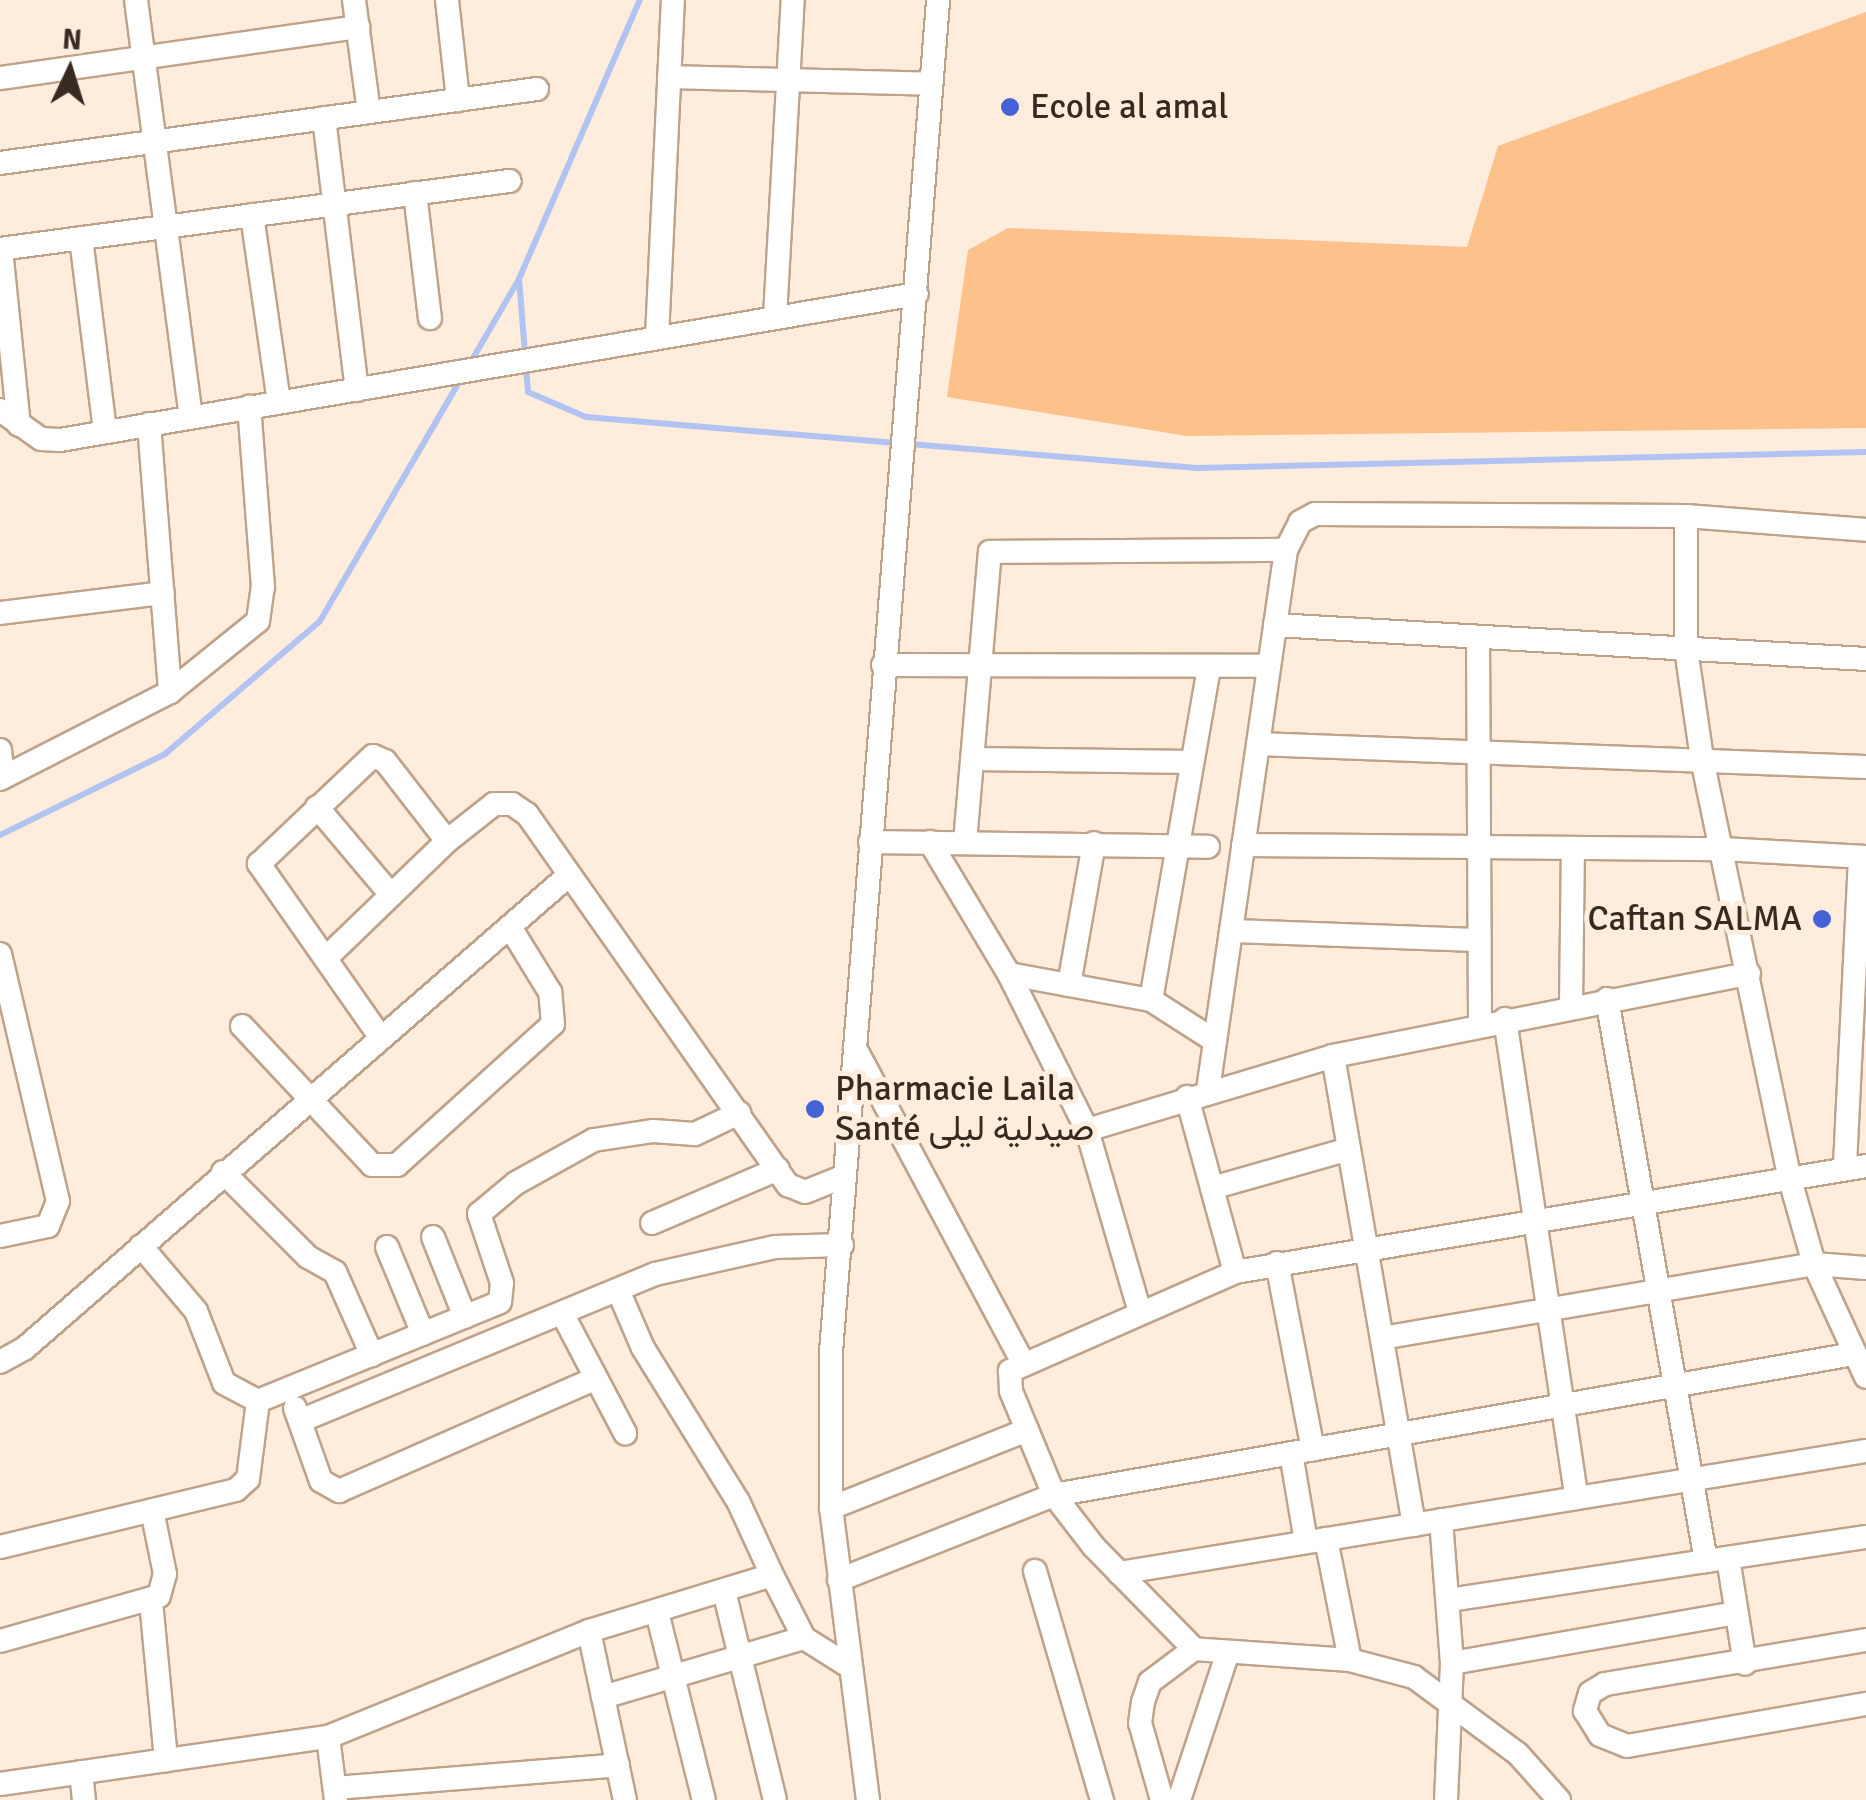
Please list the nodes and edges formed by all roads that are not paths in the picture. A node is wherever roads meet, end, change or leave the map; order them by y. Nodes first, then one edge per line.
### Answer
1 (136, 0) edge
2 (354, 0) edge
3 (447, 0) edge
4 (673, 0) edge
5 (793, 0) edge
6 (938, 0) edge
7 (358, 27) junction
8 (144, 58) junction
9 (669, 77) junction
10 (0, 78) edge
11 (789, 80) junction
12 (930, 84) junction
13 (537, 89) dead end
14 (458, 100) junction
15 (369, 112) junction
16 (324, 118) junction
17 (155, 141) junction
18 (0, 162) edge
19 (510, 180) dead end
20 (415, 193) junction
21 (335, 204) junction
22 (252, 215) junction
23 (166, 226) junction
24 (81, 238) junction
25 (1, 249) edge
26 (916, 294) junction
27 (775, 317) junction
28 (430, 318) dead end
29 (657, 337) junction
30 (357, 390) junction
31 (279, 402) junction
32 (249, 407) junction
33 (190, 417) junction
34 (9, 418) edge
35 (148, 424) junction
36 (105, 431) junction
37 (1686, 516) junction
38 (1866, 530) edge
39 (1286, 550) junction
40 (163, 593) junction
41 (0, 613) edge
42 (1276, 625) junction
43 (1478, 637) junction
44 (1686, 649) junction
45 (1866, 659) edge
46 (883, 664) junction
47 (980, 664) junction
48 (1209, 666) junction
49 (1269, 666) junction
50 (170, 692) junction
51 (1258, 744) junction
52 (1478, 749) junction
53 (0, 750) edge
54 (972, 759) junction
55 (1702, 760) junction
56 (1192, 762) junction
57 (1866, 767) edge
58 (1, 778) edge
59 (317, 807) junction
60 (447, 841) junction
61 (870, 842) junction
62 (930, 842) junction
63 (964, 842) junction
64 (1094, 844) junction
65 (1177, 844) junction
66 (1242, 845) junction
67 (1208, 847) dead end
68 (1479, 847) junction
69 (1573, 848) junction
70 (1722, 849) junction
71 (1863, 857) edge
72 (568, 876) junction
73 (391, 895) junction
74 (510, 927) junction
75 (1230, 931) junction
76 (1480, 940) junction
77 (0, 954) edge
78 (326, 958) junction
79 (1009, 974) junction
80 (1749, 974) junction
81 (1069, 985) junction
82 (1151, 1000) junction
83 (1607, 1000) junction
84 (1571, 1006) junction
85 (1505, 1019) junction
86 (1480, 1024) junction
87 (242, 1026) dead end
88 (11, 1034) edge
89 (380, 1038) junction
90 (1215, 1040) junction
91 (855, 1047) junction
92 (1333, 1056) junction
93 (1197, 1094) junction
94 (308, 1099) junction
95 (739, 1112) junction
96 (1088, 1130) junction
97 (1349, 1148) junction
98 (1856, 1166) edge
99 (778, 1169) junction
100 (223, 1172) junction
101 (845, 1176) junction
102 (1789, 1176) junction
103 (1212, 1188) junction
104 (1642, 1200) junction
105 (1535, 1218) junction
106 (652, 1224) dead end
107 (0, 1236) edge
108 (433, 1237) dead end
109 (842, 1245) junction
110 (141, 1246) junction
111 (1366, 1246) junction
112 (387, 1247) dead end
113 (1277, 1262) junction
114 (1814, 1264) junction
115 (1866, 1268) edge
116 (1235, 1272) junction
117 (618, 1290) junction
118 (1658, 1291) junction
119 (1548, 1309) junction
120 (1140, 1312) junction
121 (562, 1313) junction
122 (464, 1317) junction
123 (423, 1334) junction
124 (1382, 1338) junction
125 (1854, 1354) junction
126 (372, 1355) junction
127 (0, 1362) edge
128 (1023, 1362) junction
129 (1866, 1377) edge
130 (592, 1380) junction
131 (1675, 1386) junction
132 (288, 1390) junction
133 (258, 1401) junction
134 (1563, 1405) junction
135 (300, 1421) junction
136 (1027, 1430) junction
137 (625, 1433) dead end
138 (1398, 1434) junction
139 (1302, 1451) junction
140 (1866, 1451) edge
141 (1692, 1479) junction
142 (1054, 1495) junction
143 (1577, 1498) junction
144 (831, 1508) junction
145 (152, 1510) junction
146 (1440, 1520) junction
147 (1414, 1524) junction
148 (1866, 1537) edge
149 (1316, 1541) junction
150 (0, 1547) edge
151 (1717, 1559) junction
152 (1035, 1571) dead end
153 (1119, 1573) junction
154 (772, 1575) junction
155 (839, 1580) junction
156 (724, 1591) junction
157 (1449, 1600) junction
158 (151, 1602) junction
159 (657, 1612) junction
160 (1737, 1614) junction
161 (589, 1631) junction
162 (804, 1638) junction
163 (1866, 1640) edge
164 (0, 1641) edge
165 (1194, 1648) junction
166 (1228, 1655) junction
167 (1350, 1660) junction
168 (742, 1662) junction
169 (1452, 1664) junction
170 (1745, 1664) junction
171 (850, 1667) junction
172 (675, 1681) junction
173 (603, 1698) junction
174 (1449, 1699) junction
175 (1866, 1704) edge
176 (328, 1737) junction
177 (166, 1760) junction
178 (618, 1765) junction
179 (80, 1772) junction
180 (0, 1784) edge
181 (427, 1789) edge
182 (336, 1794) edge
183 (84, 1800) edge
184 (625, 1800) edge
185 (704, 1800) edge
186 (775, 1800) edge
187 (866, 1800) edge
188 (1102, 1800) edge
189 (1162, 1800) edge
190 (1179, 1800) edge
191 (1446, 1800) edge
192 (1559, 1800) edge

1 - 8 street
2 - 7 street
3 - 14 street
4 - 9 street
5 - 11 street
6 - 12 street
7 - 8 street
7 - 15 street
8 - 10 street
8 - 17 street
9 - 11 street
9 - 29 street
11 - 12 street
11 - 27 street
12 - 26 street
13 - 14 street
14 - 15 street
15 - 16 street
16 - 17 street
16 - 21 street
17 - 18 street
17 - 23 street
19 - 20 street
20 - 21 street
20 - 28 street
21 - 22 street
21 - 30 street
22 - 23 street
22 - 31 street
23 - 24 street
23 - 33 street
24 - 25 street
24 - 36 street
25 - 34 street
26 - 27 street
26 - 46 street
27 - 29 street
29 - 30 street
30 - 31 street
31 - 32 street
32 - 33 street
32 - 50 street
33 - 35 street
34 - 36 street
35 - 36 street
35 - 40 street
37 - 38 street
37 - 39 street
37 - 44 street
39 - 42 street
39 - 47 street
40 - 41 street
40 - 50 street
42 - 43 street
42 - 49 street
43 - 44 street
43 - 52 street
44 - 45 street
44 - 55 street
46 - 47 street
46 - 61 street
47 - 48 street
47 - 54 street
48 - 49 street
48 - 56 street
49 - 51 street
50 - 58 street
51 - 52 street
51 - 66 street
52 - 55 street
52 - 68 street
53 - 58 street
54 - 56 street
54 - 63 street
55 - 57 street
55 - 70 street
56 - 65 street
59 - 60 street
59 - 73 street
59 - 78 street
60 - 72 street
60 - 73 street
61 - 62 street
61 - 91 street
62 - 63 street
62 - 79 street
63 - 64 street
64 - 65 street
64 - 81 street
65 - 67 street
65 - 82 street
66 - 68 street
66 - 75 street
68 - 69 street
68 - 76 street
69 - 70 street
69 - 84 street
70 - 71 street
70 - 80 street
71 - 98 street
72 - 74 street
72 - 95 street
73 - 78 street
74 - 89 street
74 - 94 street
75 - 76 street
75 - 90 street
76 - 86 street
77 - 88 street
78 - 89 street
79 - 81 street
79 - 96 street
80 - 83 street
80 - 102 street
81 - 82 street
82 - 90 street
83 - 84 street
83 - 104 street
84 - 85 street
85 - 86 street
85 - 105 street
86 - 92 street
87 - 94 street
88 - 107 street
89 - 94 street
90 - 93 street
91 - 101 street
91 - 128 street
92 - 93 street
92 - 97 street
93 - 96 street
93 - 103 street
94 - 100 street
95 - 99 street
95 - 122 street
96 - 120 street
97 - 103 street
97 - 111 street
98 - 102 street
99 - 101 street
99 - 106 street
100 - 110 street
100 - 126 street
101 - 109 street
102 - 104 street
102 - 114 street
103 - 116 street
104 - 105 street
104 - 118 street
105 - 111 street
105 - 119 street
108 - 122 street
109 - 117 street
109 - 144 street
110 - 127 street
110 - 133 street
111 - 113 street
111 - 124 street
112 - 123 street
113 - 116 street
113 - 139 street
114 - 115 street
114 - 118 street
114 - 125 street
116 - 120 street
117 - 121 street
117 - 154 street
118 - 119 street
118 - 131 street
119 - 124 street
119 - 134 street
120 - 128 street
121 - 130 street
121 - 135 street
122 - 123 street
123 - 126 street
124 - 138 street
125 - 129 street
125 - 131 street
126 - 132 street
128 - 136 street
130 - 135 street
130 - 137 street
131 - 134 street
131 - 141 street
132 - 133 street
132 - 135 street
133 - 145 street
134 - 138 street
134 - 143 street
136 - 142 street
136 - 144 street
138 - 139 street
138 - 147 street
139 - 142 street
139 - 149 street
140 - 141 street
141 - 143 street
141 - 151 street
142 - 153 street
142 - 155 street
143 - 146 street
144 - 155 street
145 - 150 street
145 - 158 street
146 - 147 street
146 - 157 street
147 - 149 street
148 - 151 street
149 - 153 street
149 - 167 street
151 - 157 street
151 - 160 street
152 - 188 street
153 - 165 street
154 - 156 street
154 - 162 street
155 - 171 street
156 - 159 street
156 - 168 street
157 - 169 street
158 - 164 street
158 - 177 street
159 - 161 street
159 - 172 street
160 - 169 street
160 - 170 street
161 - 173 street
161 - 176 street
162 - 168 street
162 - 171 street
163 - 170 street
165 - 166 street
165 - 189 street
166 - 167 street
166 - 190 street
167 - 174 street
168 - 172 street
168 - 186 street
169 - 174 street
170 - 175 street
171 - 187 street
172 - 173 street
172 - 185 street
173 - 178 street
174 - 191 street
174 - 192 street
176 - 177 street
176 - 182 street
177 - 179 street
178 - 181 street
178 - 184 street
179 - 180 street
179 - 183 street
181 - 182 street

